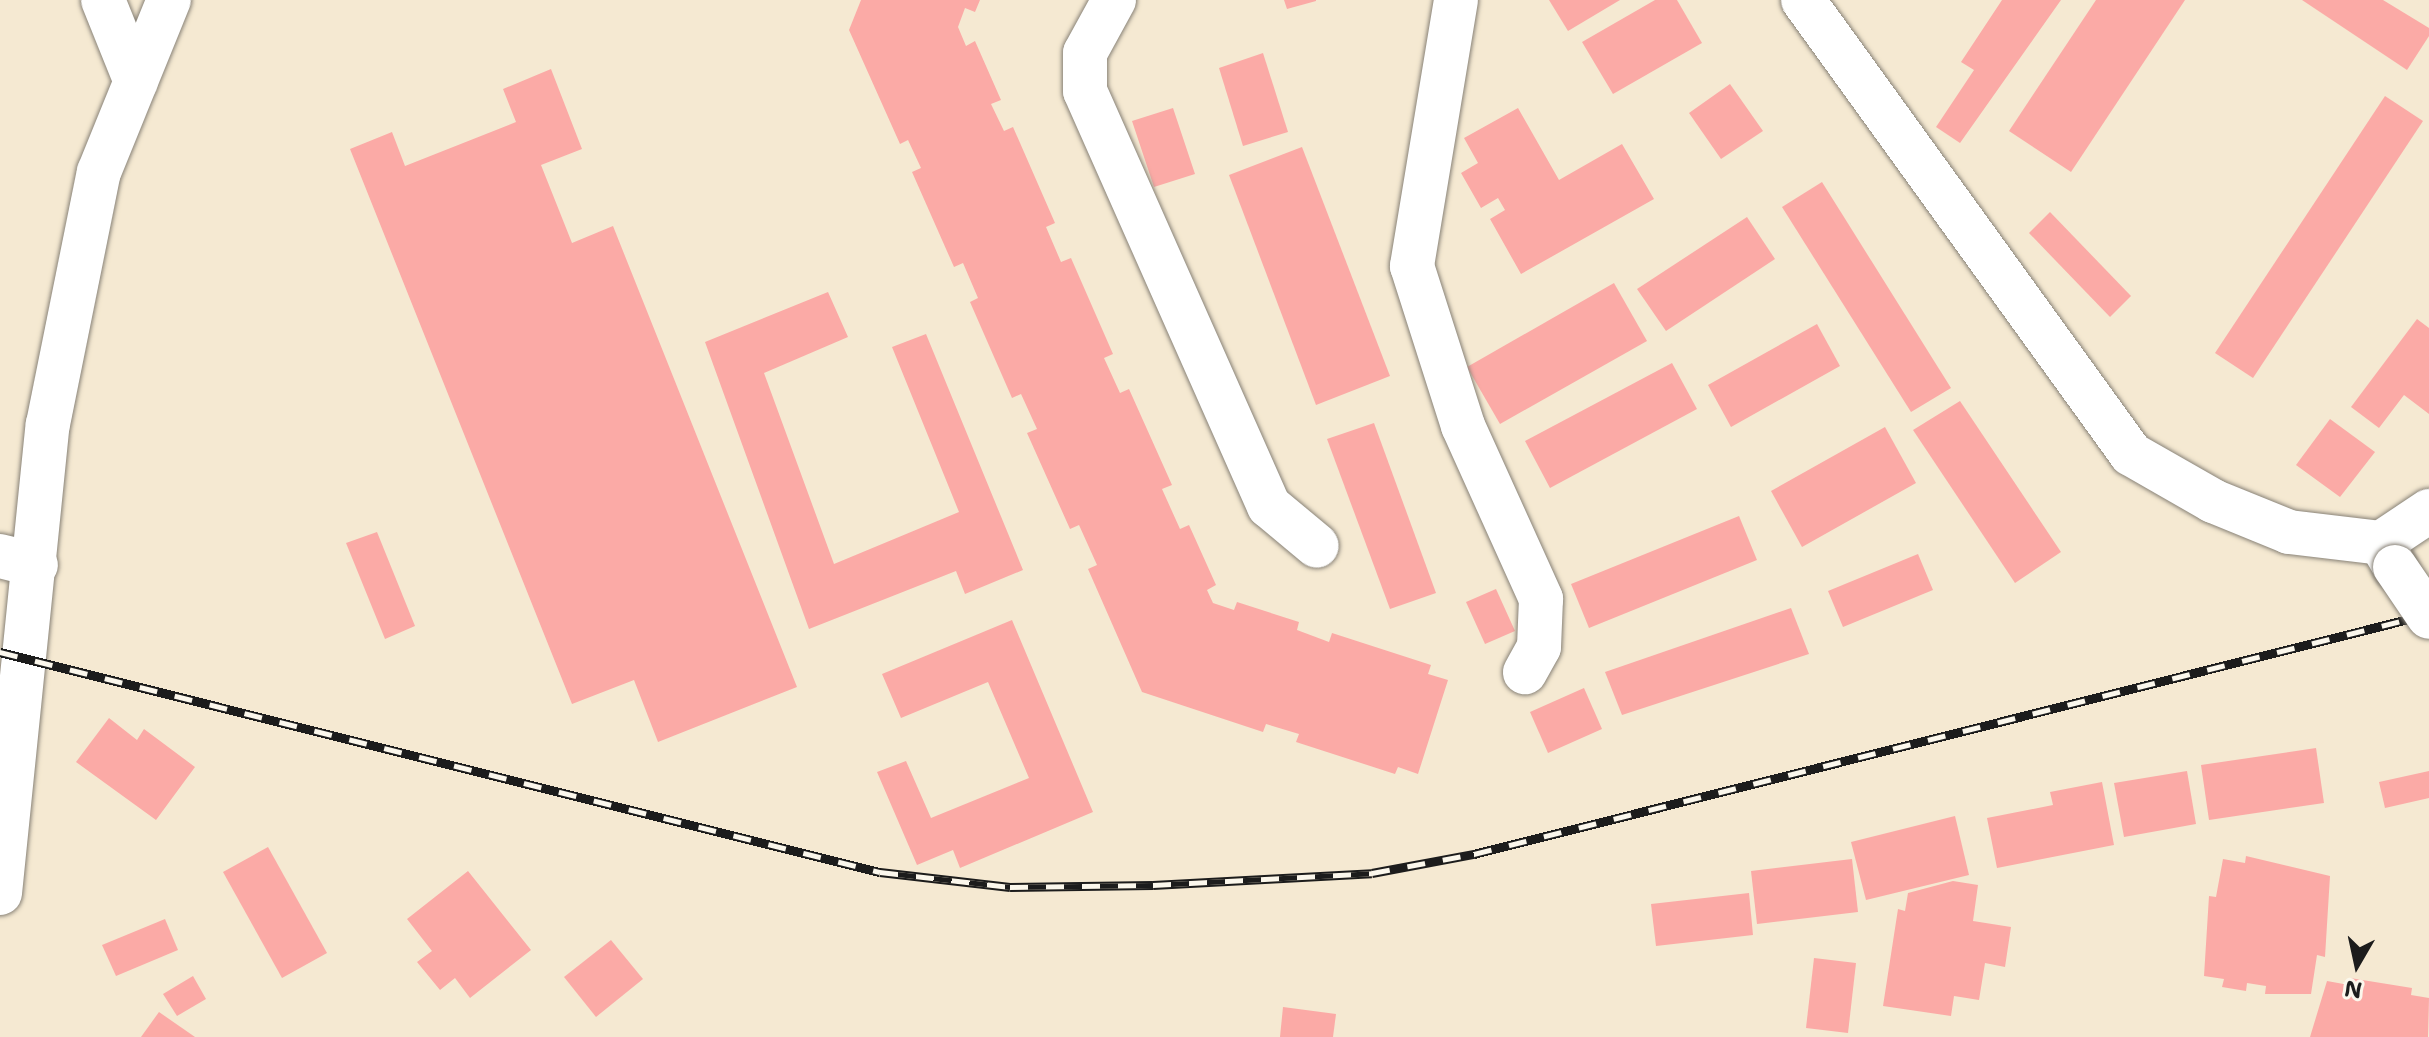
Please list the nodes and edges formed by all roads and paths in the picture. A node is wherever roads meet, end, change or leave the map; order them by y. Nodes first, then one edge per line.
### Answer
1 (103, 0) edge
2 (169, 0) edge
3 (1114, 0) edge
4 (1456, 0) edge
5 (1803, 0) edge
6 (136, 82) junction
7 (2429, 511) edge
8 (1317, 546) dead end
9 (2388, 555) junction
10 (18, 560) edge
11 (2429, 617) edge
12 (1525, 672) dead end
13 (10, 716) edge
14 (0, 893) edge

1 - 6 street
2 - 6 street
3 - 8 street
4 - 12 street
5 - 9 street
6 - 10 street
7 - 9 street
9 - 11 street, bridge
10 - 13 street
13 - 14 street

